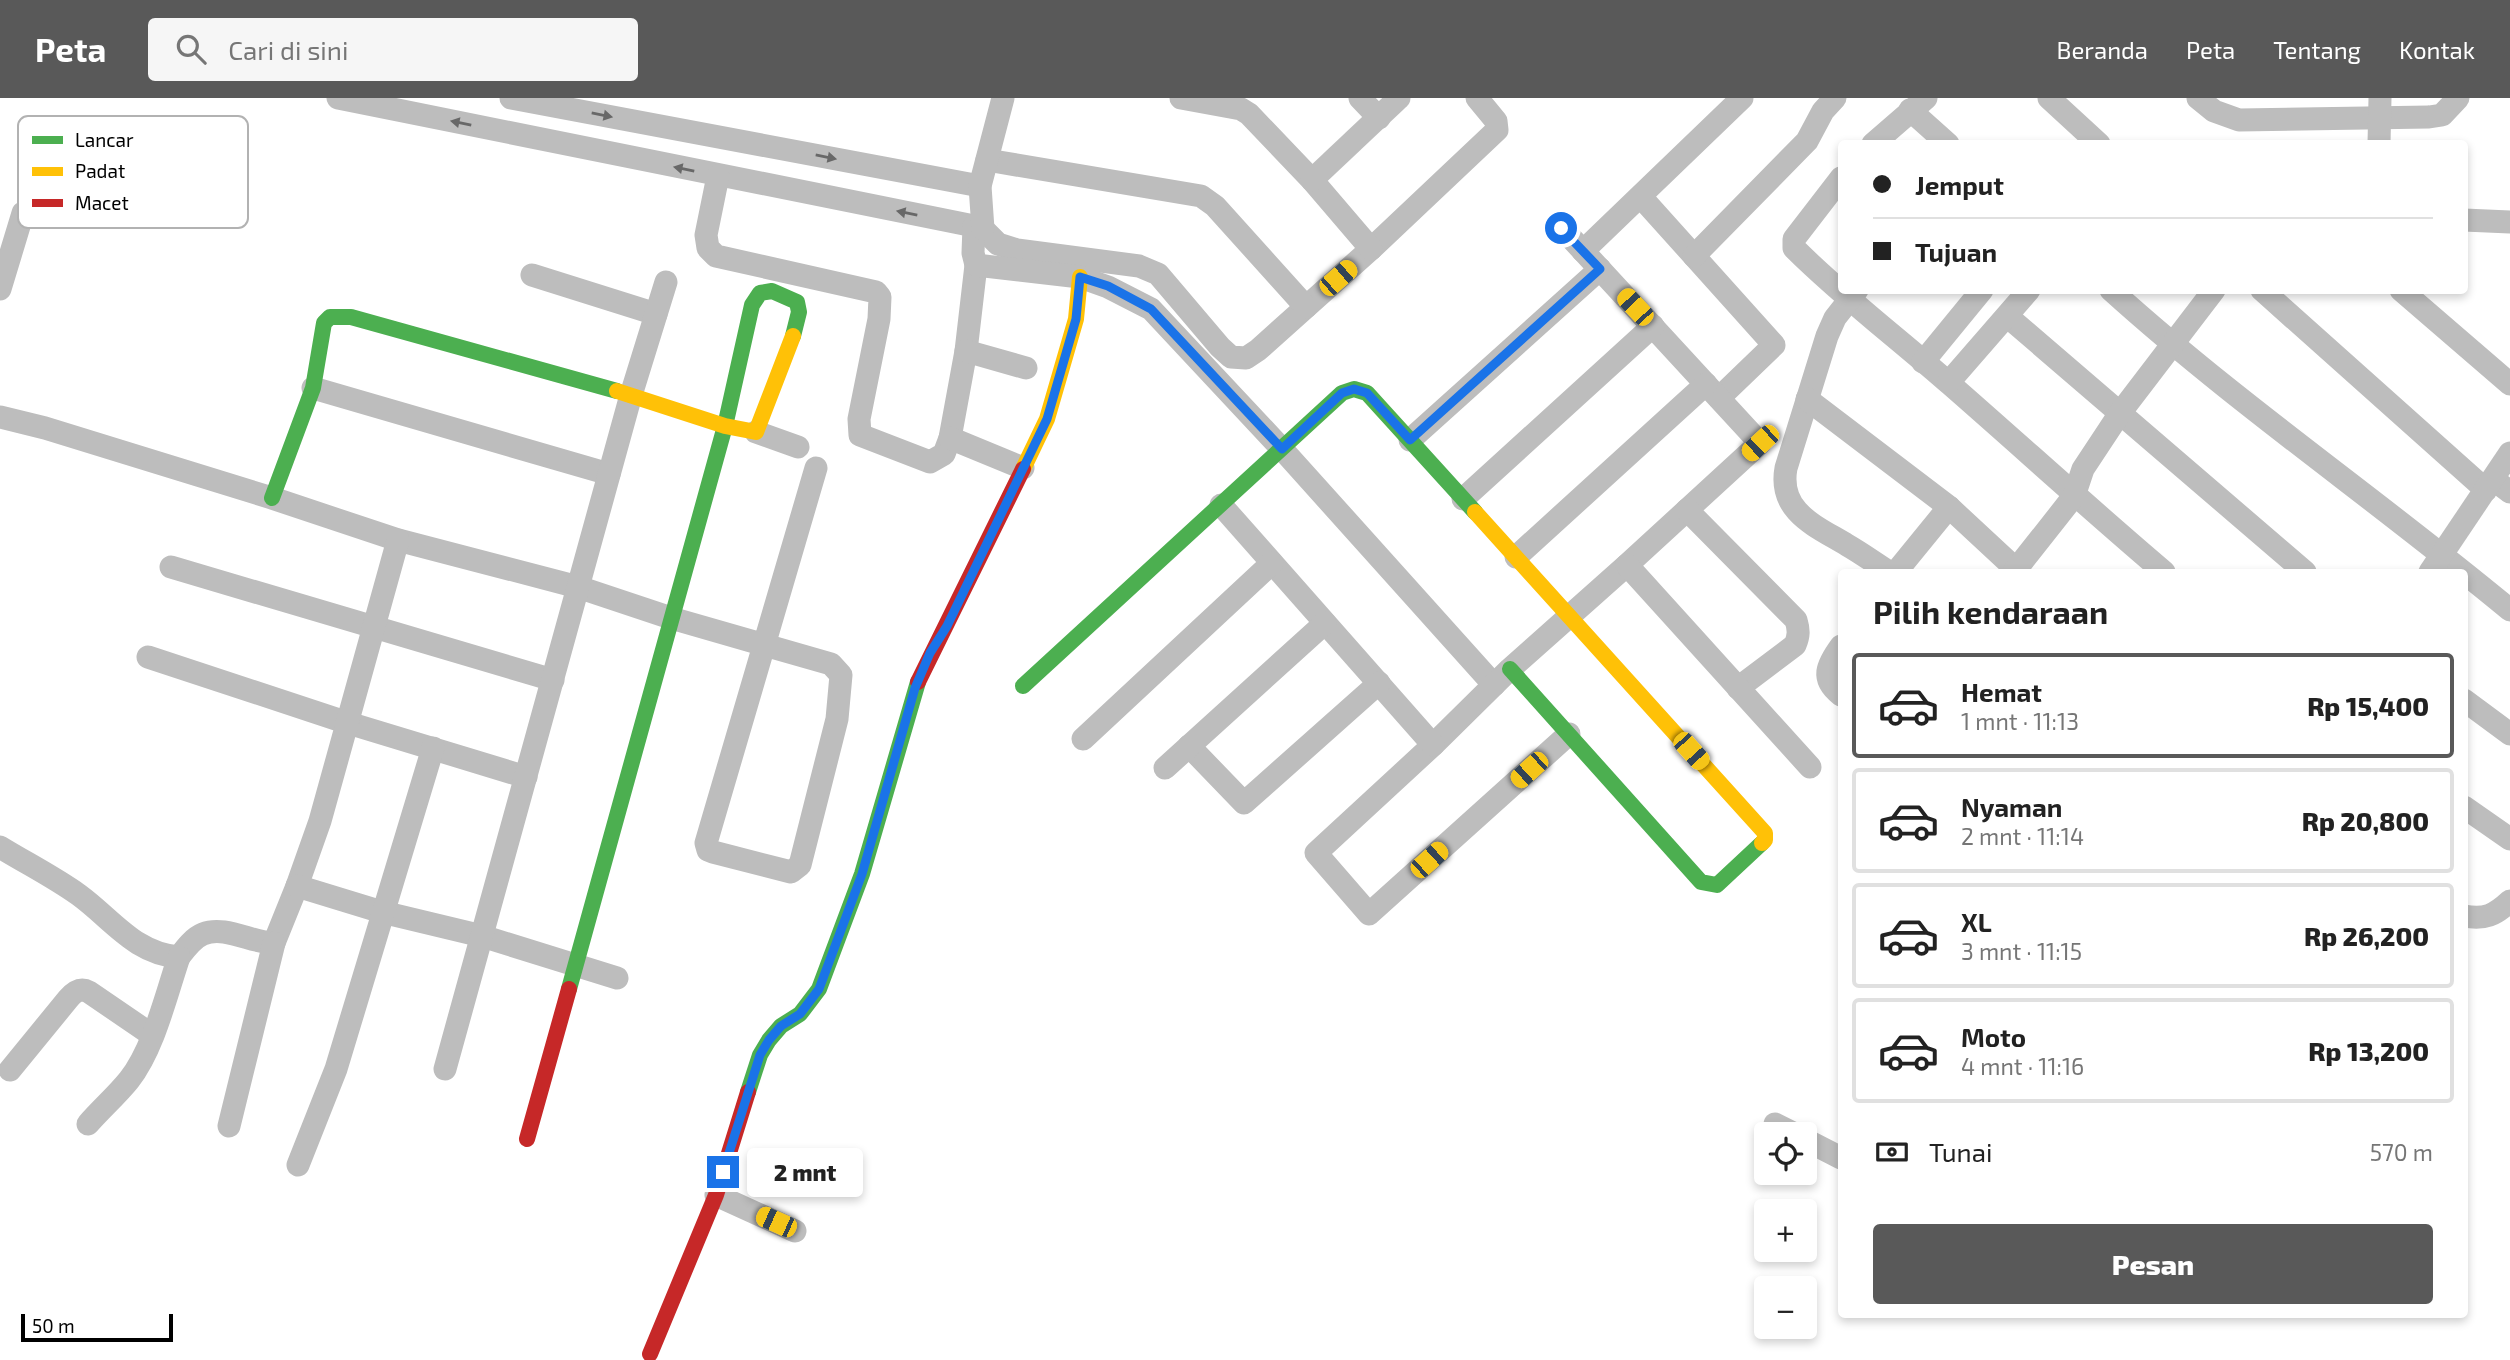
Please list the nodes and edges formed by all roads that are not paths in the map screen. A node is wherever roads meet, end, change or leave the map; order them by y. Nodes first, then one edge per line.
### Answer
1 (338, 98) edge
2 (511, 98) edge
3 (1003, 98) edge
4 (1181, 98) edge
5 (1360, 98) edge
6 (1399, 98) edge
7 (1477, 98) edge
8 (1742, 98) edge
9 (1835, 98) edge
10 (2049, 98) edge
11 (2198, 98) edge
12 (2458, 98) edge
13 (536, 100) edge
14 (1918, 104) edge
15 (2380, 108) edge
16 (2254, 109) edge
17 (1379, 118) junction
18 (1878, 140) edge
19 (1945, 140) edge
20 (2095, 140) edge
21 (2379, 140) edge
22 (987, 160) junction
23 (718, 176) junction
24 (1312, 180) junction
25 (1838, 182) edge
26 (980, 186) junction
27 (1640, 197) junction
28 (2468, 220) edge
29 (2510, 222) edge
30 (18, 228) edge
31 (979, 228) junction
32 (1561, 228) dead end
33 (1371, 249) junction
34 (1583, 251) junction
35 (1693, 256) junction
36 (976, 265) junction
37 (1600, 269) junction
38 (532, 275) dead end
39 (1080, 277) junction
40 (666, 282) dead end
41 (1838, 283) edge
42 (0, 289) edge
43 (1979, 294) edge
44 (2026, 294) edge
45 (2114, 294) edge
46 (2211, 294) edge
47 (2267, 294) edge
48 (2406, 294) edge
49 (1853, 295) edge
50 (1306, 307) junction
51 (656, 314) junction
52 (2007, 316) junction
53 (1653, 326) junction
54 (2171, 345) junction
55 (966, 351) junction
56 (1923, 362) junction
57 (1026, 368) dead end
58 (1949, 382) junction
59 (2510, 384) edge
60 (313, 388) junction
61 (1713, 391) junction
62 (631, 395) junction
63 (1807, 399) junction
64 (2120, 413) junction
65 (0, 417) edge
66 (725, 426) junction
67 (756, 432) junction
68 (950, 438) junction
69 (1410, 440) junction
70 (797, 447) dead end
71 (1282, 449) junction
72 (2510, 453) edge
73 (816, 468) dead end
74 (1023, 468) junction
75 (609, 474) junction
76 (2496, 487) edge
77 (2074, 496) junction
78 (272, 498) junction
79 (1463, 499) junction
80 (1221, 505) junction
81 (1949, 507) junction
82 (1687, 510) junction
83 (398, 540) junction
84 (1516, 557) junction
85 (1272, 563) junction
86 (2436, 563) edge
87 (1628, 565) junction
88 (171, 567) dead end
89 (1884, 569) edge
90 (1898, 569) edge
91 (2014, 569) edge
92 (2018, 569) edge
93 (2160, 569) edge
94 (2302, 569) edge
95 (2468, 583) edge
96 (578, 587) junction
97 (2510, 610) edge
98 (1570, 616) junction
99 (671, 618) junction
100 (1325, 623) junction
101 (373, 625) junction
102 (763, 645) junction
103 (1838, 650) edge
104 (148, 657) dead end
105 (1510, 669) junction
106 (553, 680) junction
107 (1379, 683) junction
108 (1493, 685) junction
109 (1023, 686) dead end
110 (1738, 688) junction
111 (1838, 693) edge
112 (2468, 703) edge
113 (345, 722) junction
114 (1569, 734) junction
115 (2510, 734) edge
116 (1083, 739) dead end
117 (1433, 745) junction
118 (1189, 746) junction
119 (433, 748) junction
120 (1810, 767) dead end
121 (1165, 768) dead end
122 (526, 777) junction
123 (2468, 810) edge
124 (2510, 839) edge
125 (0, 847) edge
126 (298, 886) junction
127 (2510, 901) edge
128 (382, 912) junction
129 (2468, 917) edge
130 (482, 936) junction
131 (274, 943) junction
132 (179, 957) junction
133 (573, 966) junction
134 (617, 978) dead end
135 (152, 1035) junction
136 (445, 1069) dead end
137 (9, 1070) dead end
138 (88, 1124) dead end
139 (229, 1126) dead end
140 (527, 1139) dead end
141 (1817, 1146) edge
142 (1838, 1156) edge
143 (298, 1166) dead end
144 (716, 1195) junction
145 (796, 1231) dead end
146 (649, 1354) dead end

23 -> 1 street
2 - 13 street
3 - 22 street
4 - 24 street
5 - 17 street
6 - 17 street
7 - 33 street
8 - 27 street
9 - 35 street
10 - 20 street
11 - 16 street
12 - 15 street
13 -> 26 street
14 - 18 street
14 - 19 street
15 - 16 street
15 - 21 street
17 - 24 street
22 - 26 street
22 - 50 street
31 -> 23 street
23 - 68 street
24 - 33 street
25 - 41 street
26 - 31 street
27 - 34 street
27 - 35 street
28 - 29 street
30 - 42 street
31 - 36 street
31 - 50 street
32 - 34 street
33 - 50 street
34 - 37 street
35 - 61 street
36 - 39 street
36 - 55 street
37 - 53 street
37 - 69 street
38 - 51 street
39 - 71 street
39 - 74 street
40 - 51 street
43 - 56 street
44 - 52 street
45 - 54 street
46 - 54 street
47 - 76 street
48 - 59 street
49 - 56 street
49 - 63 street
51 - 62 street
52 - 58 street
52 - 64 street
53 - 61 street
53 - 79 street
54 - 64 street
54 - 86 street
55 - 57 street
55 - 68 street
56 - 58 street
58 - 77 street
60 - 62 street
60 - 75 street
60 - 78 street
61 - 82 street
61 - 84 street
62 - 66 street
62 - 75 street
63 - 81 street
63 - 89 street
64 - 77 street
64 - 94 street
65 - 78 street
66 - 67 street
66 - 67 street
66 - 99 street
67 - 70 street
68 - 74 street
69 - 71 street
69 - 79 street
71 - 80 street
71 - 108 street
72 - 76 street
73 - 102 street
74 - 144 street
75 - 96 street
76 - 86 street
77 - 92 street
77 - 93 street
78 - 83 street
79 - 84 street
80 - 85 street
80 - 109 street
81 - 90 street
81 - 91 street
82 - 87 street
82 - 110 street
83 - 96 street
83 - 101 street
84 - 98 street
85 - 100 street
85 - 116 street
87 - 98 street
87 - 110 street
88 - 101 street
95 - 97 street
96 - 99 street
96 - 106 street
98 - 105 street
98 - 114 street
99 - 102 street
99 - 133 street
100 - 107 street
100 - 118 street
101 - 106 street
101 - 113 street
102 - 102 street
103 - 111 street
104 - 113 street
105 - 108 street
105 - 114 street
106 - 122 street
107 - 117 street
107 - 118 street
108 - 117 street
110 - 120 street
112 - 115 street
113 - 119 street
113 - 126 street
114 - 117 street
118 - 121 street
119 - 122 street
119 - 128 street
122 - 130 street
123 - 124 street
125 - 132 street
126 - 128 street
126 - 131 street
127 - 129 street
128 - 130 street
128 - 143 street
130 - 133 street
130 - 136 street
131 - 132 street
131 - 139 street
132 - 135 street
133 - 134 street
133 - 140 street
135 - 137 street
135 - 138 street
141 - 142 street
144 - 145 street
144 - 146 street

